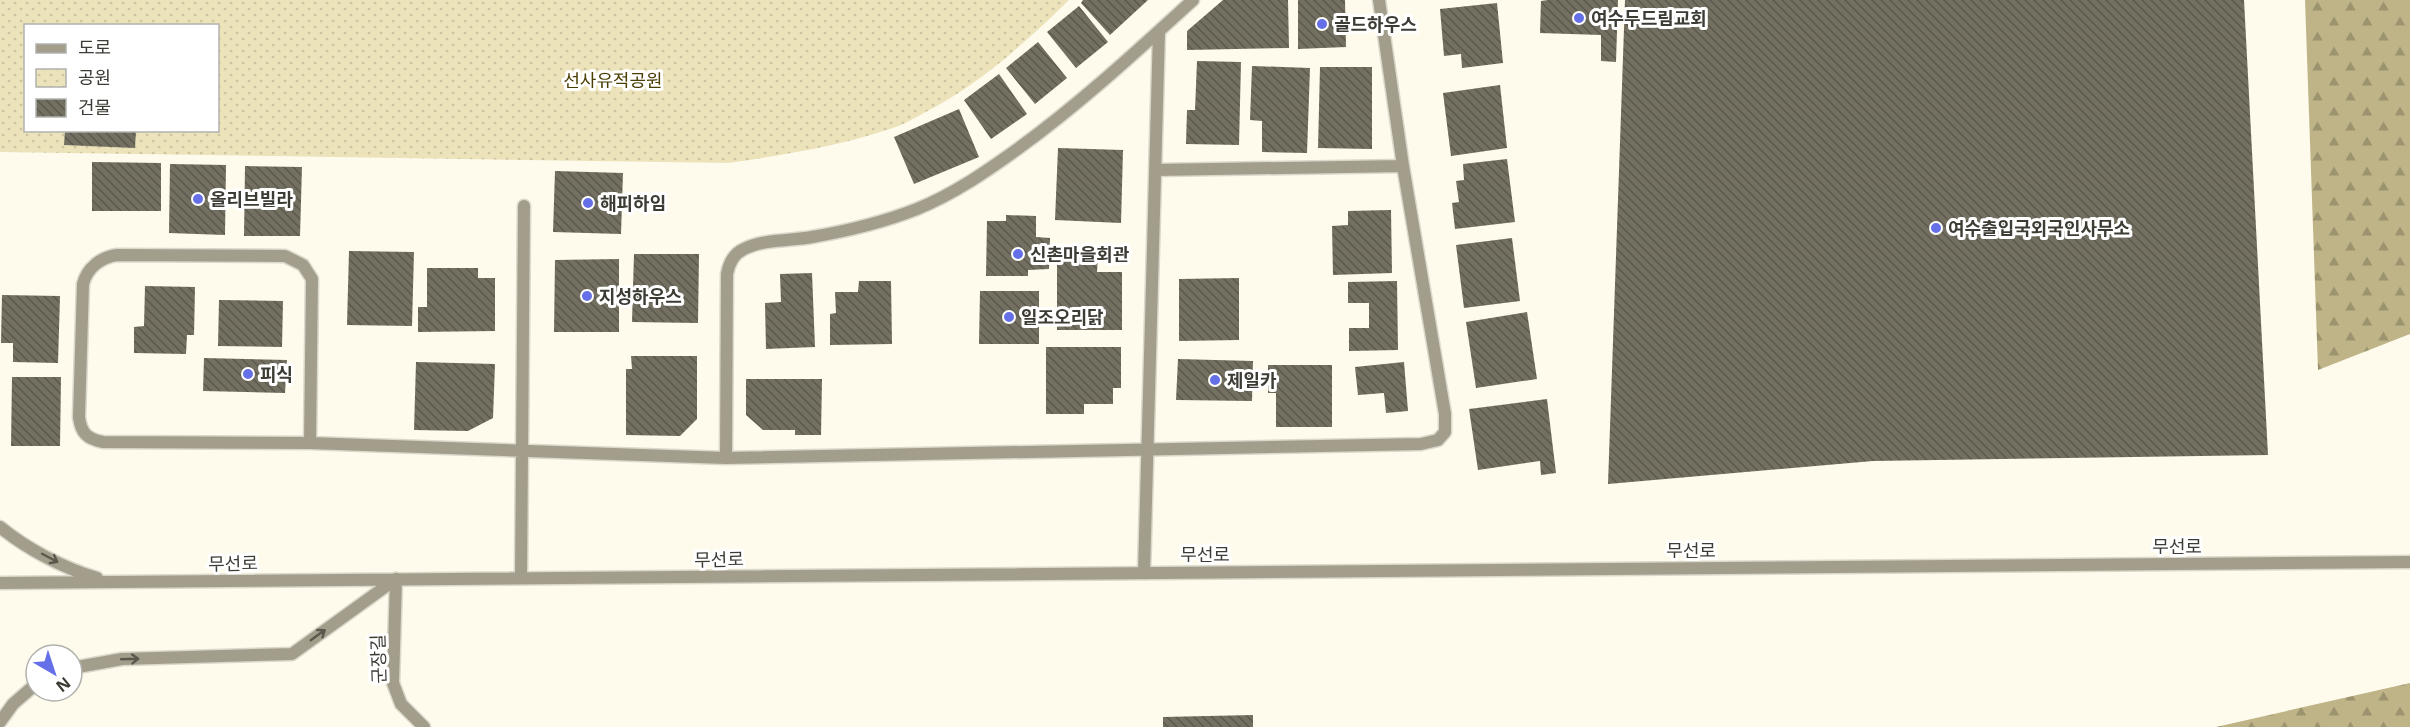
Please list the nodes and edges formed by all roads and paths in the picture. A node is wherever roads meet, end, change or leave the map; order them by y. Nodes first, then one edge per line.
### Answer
1 (1193, 0) edge
2 (1379, 0) edge
3 (1159, 31) junction
4 (1403, 166) junction
5 (1156, 170) junction
6 (524, 206) dead end
7 (310, 443) junction
8 (1148, 450) junction
9 (522, 451) junction
10 (726, 458) junction
11 (0, 527) edge
12 (2410, 562) edge
13 (1144, 573) junction
14 (521, 578) junction
15 (396, 579) junction
16 (111, 582) junction
17 (0, 583) edge
18 (84, 666) edge
19 (24, 694) edge
20 (0, 722) edge
21 (424, 727) edge

1 - 3 street
2 - 4 street
3 - 5 street
3 - 10 street
4 - 5 street
4 - 8 street
5 - 8 street
6 - 9 street
7 - 7 street
7 - 9 street
8 - 10 street
8 - 13 street
9 - 10 street
9 - 14 street
11 -> 16 street
12 - 13 street, 무선로
13 - 14 street, 무선로
14 - 15 street, 무선로
15 - 16 street, 무선로
18 -> 15 street
15 - 21 street, 군장길
16 - 17 street, 무선로
19 - 20 street

